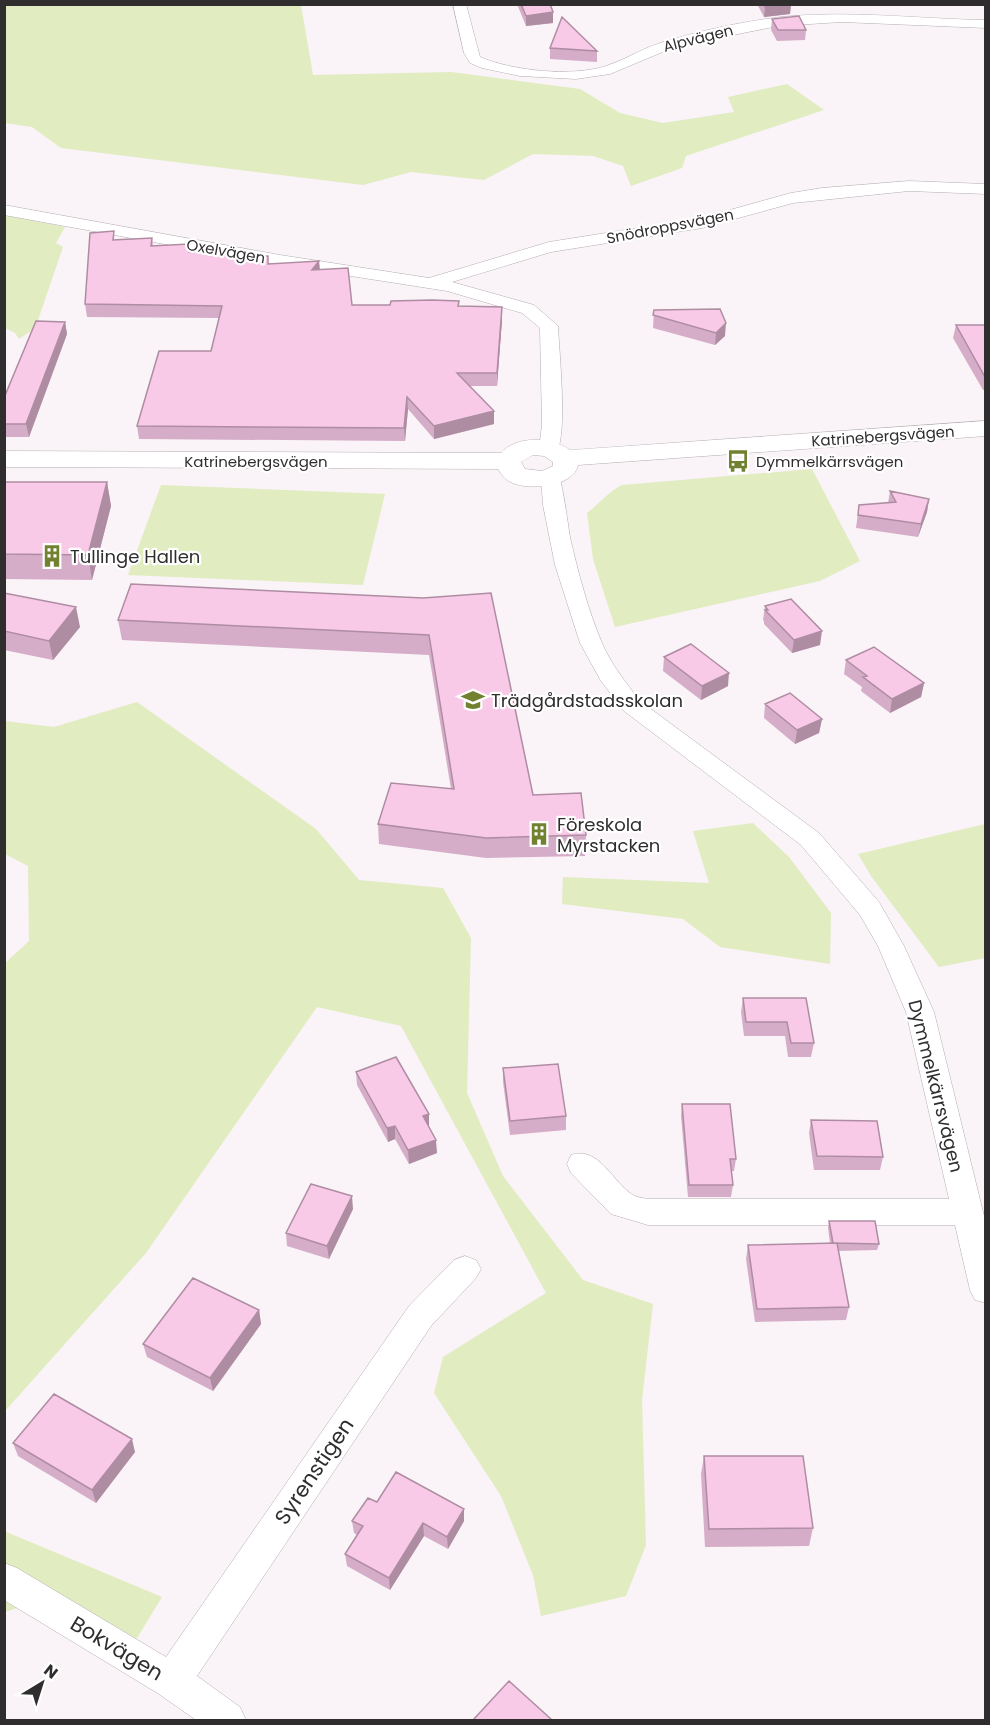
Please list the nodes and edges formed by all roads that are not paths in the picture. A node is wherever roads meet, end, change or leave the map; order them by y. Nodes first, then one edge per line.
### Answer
1 (459, 4) edge
2 (986, 24) edge
3 (986, 189) edge
4 (4, 210) edge
5 (430, 283) junction
6 (448, 286) joint
7 (986, 428) edge
8 (4, 459) edge
9 (555, 461) junction
10 (582, 1164) dead end
11 (968, 1212) junction
12 (465, 1269) dead end
13 (986, 1290) edge
14 (4, 1580) edge
15 (172, 1681) junction
16 (226, 1720) edge

1 - 2 street, Alpvägen
3 - 5 street, Snödroppsvägen
4 - 5 street, Oxelvägen
5 - 6 street, Oxelvägen
6 - 9 street, Dymmelkärrsvägen
7 - 9 street, Katrinebergsvägen
8 - 9 street, Katrinebergsvägen
9 - 11 street, Dymmelkärrsvägen
10 - 11 street
11 - 13 street, Dymmelkärrsvägen
12 - 15 street, Syrenstigen
14 - 15 street, Bokvägen
15 - 16 street, Bokvägen

